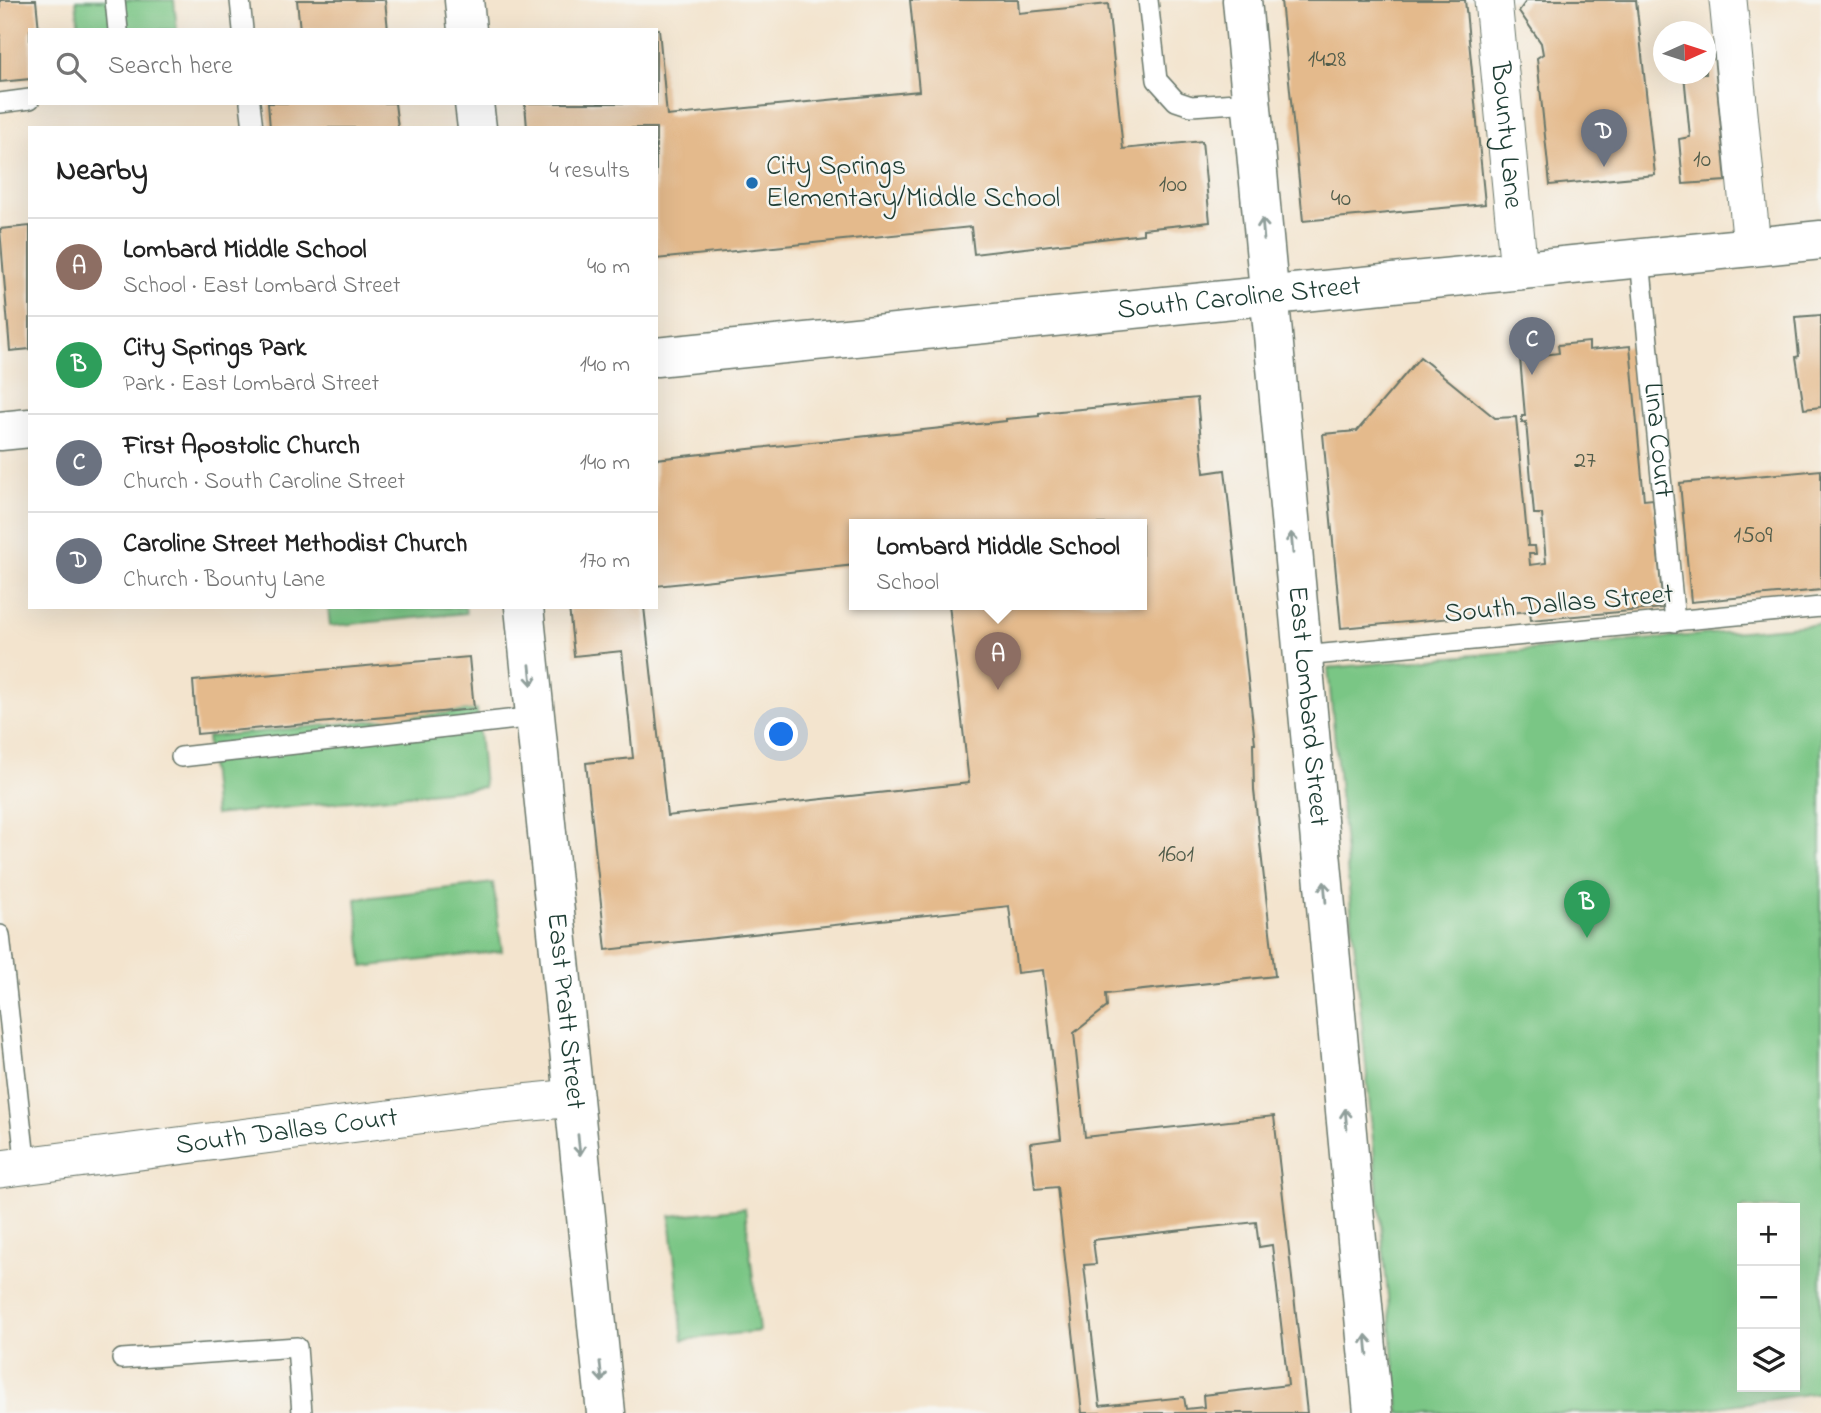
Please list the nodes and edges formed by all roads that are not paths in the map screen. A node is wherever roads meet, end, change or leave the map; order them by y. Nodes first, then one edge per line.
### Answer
1 (115, 0) edge
2 (240, 0) edge
3 (464, 0) edge
4 (1148, 0) edge
5 (1242, 0) edge
6 (1493, 0) edge
7 (1728, 0) edge
8 (118, 28) edge
9 (243, 28) edge
10 (467, 28) edge
11 (28, 99) edge
12 (1252, 102) junction
13 (0, 103) edge
14 (250, 105) edge
15 (474, 105) edge
16 (253, 126) edge
17 (477, 126) edge
18 (1821, 240) edge
19 (1752, 247) junction
20 (1640, 259) junction
21 (1519, 271) junction
22 (1270, 297) junction
23 (658, 357) edge
24 (28, 428) edge
25 (0, 431) edge
26 (1821, 607) edge
27 (524, 609) edge
28 (1675, 622) junction
29 (1303, 656) junction
30 (535, 717) junction
31 (181, 757) dead end
32 (0, 935) edge
33 (574, 1098) junction
34 (13, 1169) edge
35 (122, 1359) dead end
36 (302, 1413) edge
37 (606, 1413) edge
38 (1373, 1413) edge

1 - 8 lane
2 - 9 lane
3 - 10 main road
4 - 12 lane
5 - 12 main road, East Lombard Street
6 - 21 street, Bounty Lane
7 - 19 street
11 - 13 lane
22 -> 12 main road, East Lombard Street
14 - 16 lane
15 - 17 main road
18 - 19 main road, South Caroline Street
19 - 20 main road, South Caroline Street
20 - 21 main road, South Caroline Street
20 - 28 lane, Lina Court
21 - 22 main road, South Caroline Street
22 - 23 main road, South Caroline Street
29 -> 22 main road, East Lombard Street
24 - 25 main road
26 - 28 lane, South Dallas Street
27 -> 30 main road, East Pratt Street
28 - 29 lane, South Dallas Street
38 -> 29 main road, East Lombard Street
30 - 31 lane
30 - 33 main road, East Pratt Street
32 - 34 lane
33 - 34 street, South Dallas Court
33 -> 37 main road, East Pratt Street
35 - 36 lane

